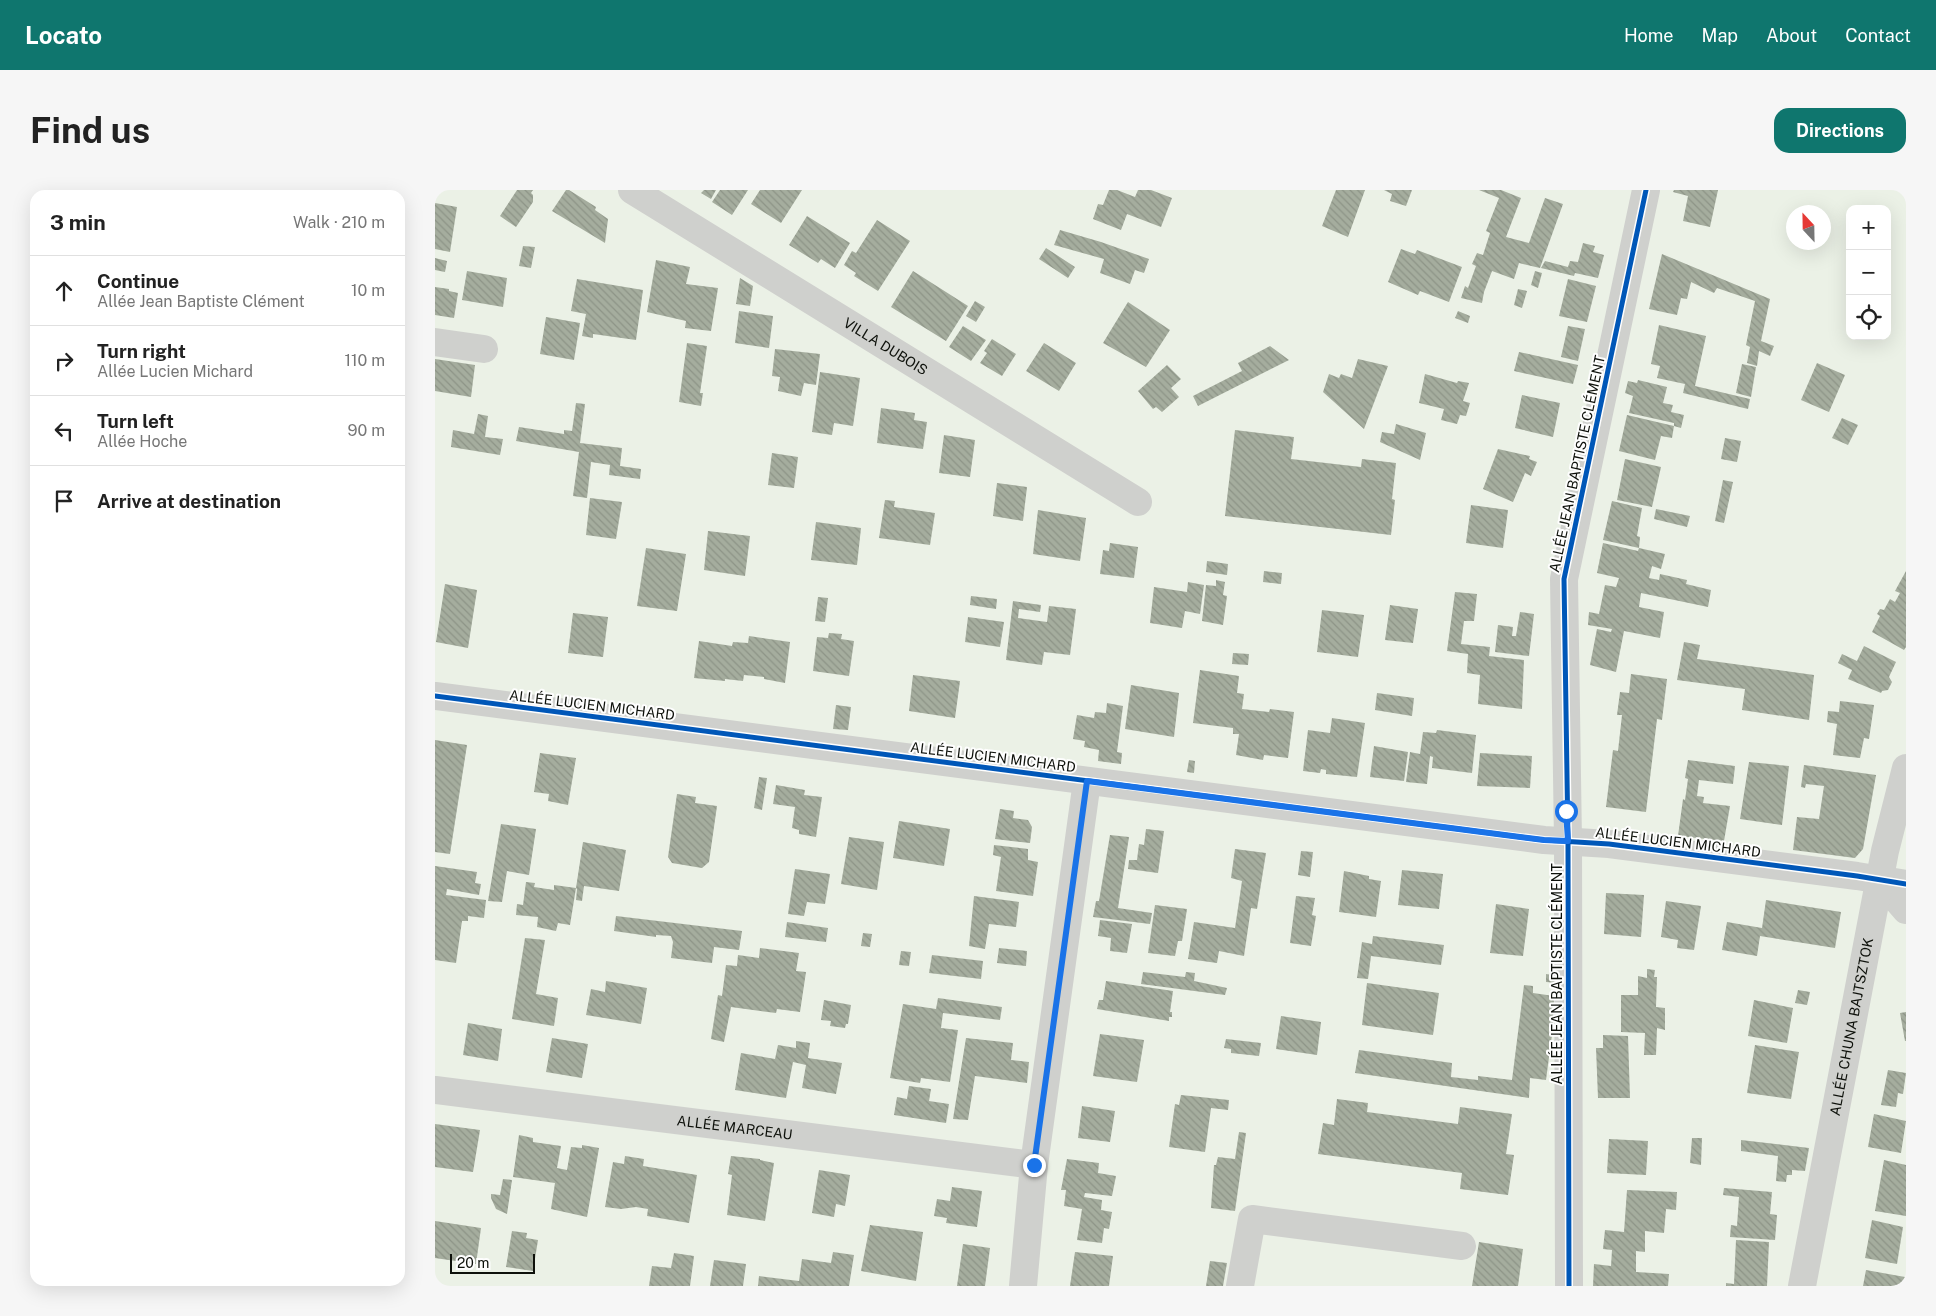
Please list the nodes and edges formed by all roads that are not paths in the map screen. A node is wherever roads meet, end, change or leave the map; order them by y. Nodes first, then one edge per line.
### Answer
1 (632, 190) edge
2 (1646, 190) edge
3 (435, 342) edge
4 (483, 349) dead end
5 (1138, 502) dead end
6 (435, 696) edge
7 (1906, 768) edge
8 (1087, 781) junction
9 (1568, 841) junction
10 (1893, 882) edge
11 (1906, 910) edge
12 (435, 1090) edge
13 (1034, 1165) junction
14 (1462, 1246) dead end
15 (1023, 1286) edge
16 (1240, 1286) edge
17 (1569, 1286) edge
18 (1803, 1286) edge

1 - 5 street, VILLA DUBOIS
2 - 9 street, ALLÉE JEAN BAPTISTE CLÉMENT
3 - 4 street
6 - 8 street, ALLÉE LUCIEN MICHARD
7 - 10 street, ALLÉE CHUNA BAJTSZTOK
8 - 9 street, ALLÉE LUCIEN MICHARD
8 - 13 street
9 - 10 street, ALLÉE LUCIEN MICHARD
9 - 17 street, ALLÉE JEAN BAPTISTE CLÉMENT
10 - 11 street
10 - 18 street, ALLÉE CHUNA BAJTSZTOK
12 - 13 street, ALLÉE MARCEAU
13 - 15 street
14 - 16 street

